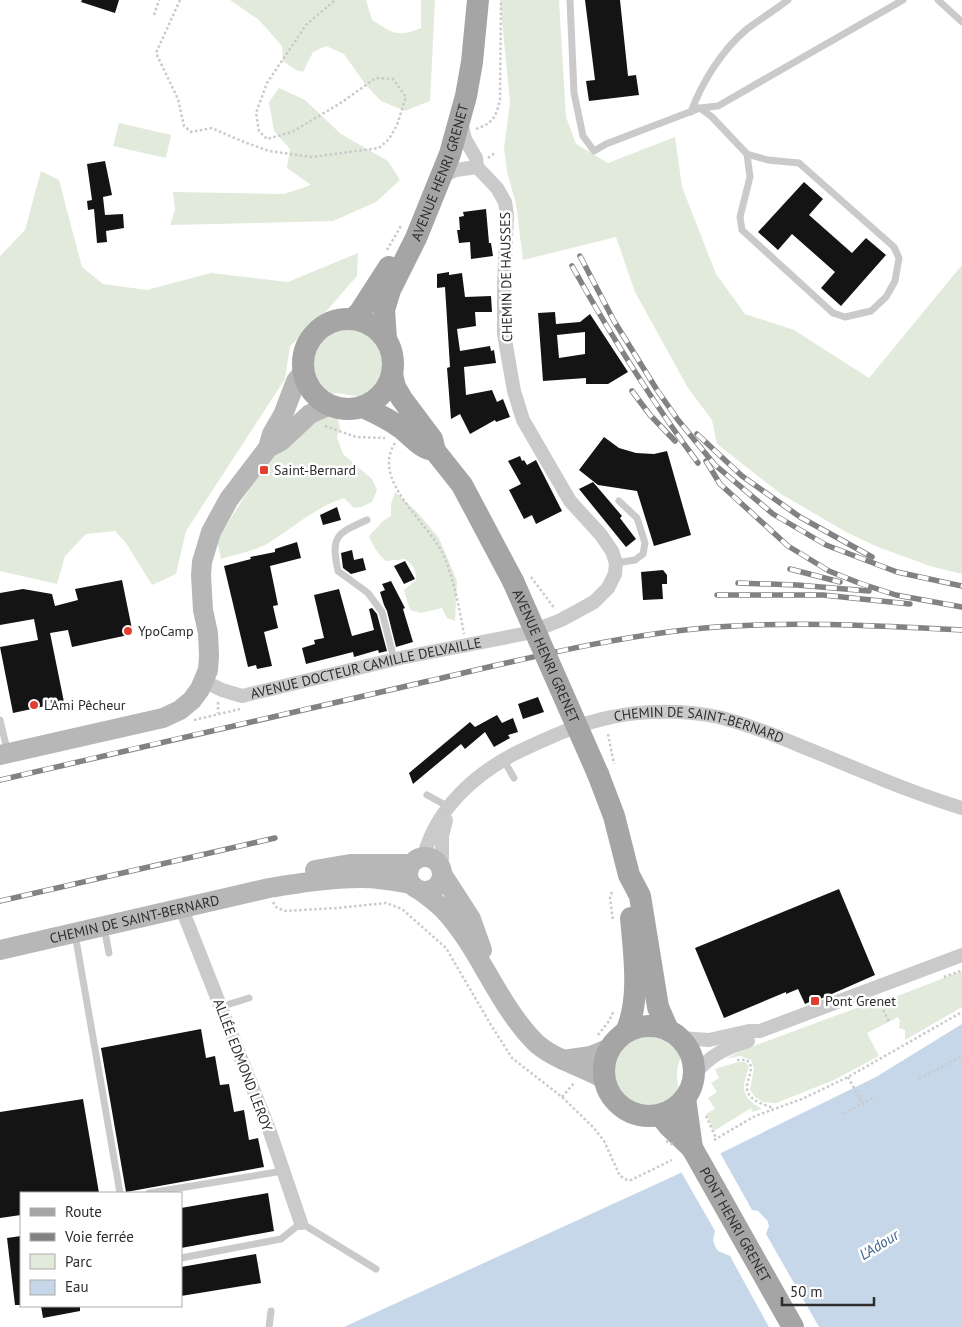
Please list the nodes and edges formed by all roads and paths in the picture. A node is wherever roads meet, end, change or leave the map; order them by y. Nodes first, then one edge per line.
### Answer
1 (159, 0) edge
2 (180, 0) edge
3 (335, 0) edge
4 (467, 0) edge
5 (478, 0) edge
6 (501, 0) edge
7 (570, 0) edge
8 (788, 0) edge
9 (903, 0) edge
10 (938, 0) edge
11 (154, 15) dead end
12 (962, 22) edge
13 (700, 108) junction
14 (691, 112) junction
15 (463, 129) junction
16 (747, 154) junction
17 (477, 167) junction
18 (443, 176) junction
19 (353, 319) junction
20 (386, 339) junction
21 (304, 372) junction
22 (392, 374) junction
23 (363, 407) junction
24 (325, 414) junction
25 (387, 438) dead end
26 (396, 440) dead end
27 (268, 448) junction
28 (435, 451) junction
29 (619, 501) dead end
30 (366, 520) dead end
31 (616, 563) junction
32 (520, 577) junction
33 (551, 603) dead end
34 (466, 645) junction
35 (394, 660) junction
36 (204, 680) junction
37 (0, 720) edge
38 (608, 734) dead end
39 (3, 750) edge
40 (503, 759) junction
41 (607, 773) junction
42 (514, 778) dead end
43 (427, 795) dead end
44 (449, 807) junction
45 (962, 808) edge
46 (429, 865) junction
47 (629, 874) junction
48 (269, 888) junction
49 (416, 888) junction
50 (612, 892) dead end
51 (182, 909) junction
52 (613, 922) dead end
53 (104, 926) junction
54 (75, 933) junction
55 (0, 950) edge
56 (109, 953) dead end
57 (962, 955) edge
58 (492, 983) junction
59 (249, 998) dead end
60 (879, 1001) dead end
61 (616, 1004) dead end
62 (220, 1007) junction
63 (961, 1013) edge
64 (962, 1018) edge
65 (889, 1022) dead end
66 (760, 1031) junction
67 (626, 1032) junction
68 (674, 1034) junction
69 (602, 1044) junction
70 (962, 1056) edge
71 (563, 1060) junction
72 (730, 1061) dead end
73 (694, 1075) junction
74 (848, 1077) junction
75 (604, 1079) junction
76 (919, 1079) dead end
77 (574, 1082) dead end
78 (562, 1097) junction
79 (875, 1097) dead end
80 (685, 1098) junction
81 (863, 1104) junction
82 (774, 1108) junction
83 (844, 1113) dead end
84 (660, 1115) junction
85 (691, 1131) junction
86 (672, 1160) dead end
87 (283, 1171) junction
88 (120, 1192) edge
89 (155, 1192) edge
90 (301, 1223) junction
91 (182, 1258) edge
92 (376, 1269) dead end
93 (271, 1311) dead end
94 (269, 1327) edge
95 (792, 1327) edge

1 - 11 path
2 - 3 path
4 - 19 main road, AVENUE HENRI GRENET
5 - 15 main road, AVENUE HENRI GRENET
6 - 15 path
7 - 14 lane
8 - 14 lane
9 - 13 lane
10 - 12 lane
13 - 14 lane
13 - 16 lane
15 - 17 street, CHEMIN DE HAUSSES
15 - 18 main road, AVENUE HENRI GRENET
16 - 16 lane
17 - 18 street
17 - 31 street, CHEMIN DE HAUSSES
18 - 20 main road, AVENUE HENRI GRENET
19 - 20 main road
19 - 21 main road
20 - 22 main road
21 - 24 main road
21 - 27 main road
22 - 23 main road
22 - 28 main road, AVENUE HENRI GRENET
23 - 24 main road
23 - 28 main road, AVENUE HENRI GRENET
24 - 25 path
24 - 27 main road
26 - 34 path
27 - 36 main road
28 - 32 main road, AVENUE HENRI GRENET
29 - 31 lane
30 - 35 lane
31 - 34 street, AVENUE DOCTEUR CAMILLE DELVAILLE
32 - 33 path
32 - 41 main road, AVENUE HENRI GRENET, bridge
34 - 35 street, AVENUE DOCTEUR CAMILLE DELVAILLE
35 - 36 street, AVENUE DOCTEUR CAMILLE DELVAILLE
36 - 39 main road
37 - 39 lane
38 - 41 path
40 - 42 lane
40 - 44 street, CHEMIN DE SAINT-BERNARD
40 - 45 street, CHEMIN DE SAINT-BERNARD
41 - 47 main road, AVENUE HENRI GRENET
43 - 44 lane
44 - 46 street, CHEMIN DE SAINT-BERNARD
46 - 48 main road, CHEMIN DE SAINT-BERNARD
46 - 49 main road
46 - 49 main road
46 - 58 main road
47 - 67 main road, AVENUE HENRI GRENET
47 - 68 main road, AVENUE HENRI GRENET
48 - 49 main road, CHEMIN DE SAINT-BERNARD
48 - 51 main road, CHEMIN DE SAINT-BERNARD
48 - 78 path
49 - 58 main road
50 - 52 path
51 - 53 main road, CHEMIN DE SAINT-BERNARD
51 - 62 street, ALLÉE EDMOND LEROY
53 - 54 main road, CHEMIN DE SAINT-BERNARD
53 - 56 lane
54 - 55 main road, CHEMIN DE SAINT-BERNARD
54 - 88 lane
57 - 66 street
58 - 71 main road
59 - 62 lane
60 - 65 path
61 - 69 path
62 - 87 street, ALLÉE EDMOND LEROY
63 - 64 path
63 - 74 path
66 - 68 street
66 - 73 street
67 - 68 main road
67 - 69 main road
68 - 73 main road
69 - 71 main road
69 - 75 main road
70 - 76 path
71 - 75 main road
72 - 82 path
73 - 80 main road
74 - 81 path
74 - 82 path
75 - 84 main road
77 - 78 path
78 - 86 path
79 - 81 path
80 - 84 main road
80 - 85 main road, PONT HENRI GRENET
81 - 83 path
82 - 85 path
84 - 85 main road, PONT HENRI GRENET
85 - 95 main road, PONT HENRI GRENET, bridge
87 - 89 lane
87 - 90 street, ALLÉE EDMOND LEROY
90 - 91 lane
90 - 92 lane
93 - 94 lane

